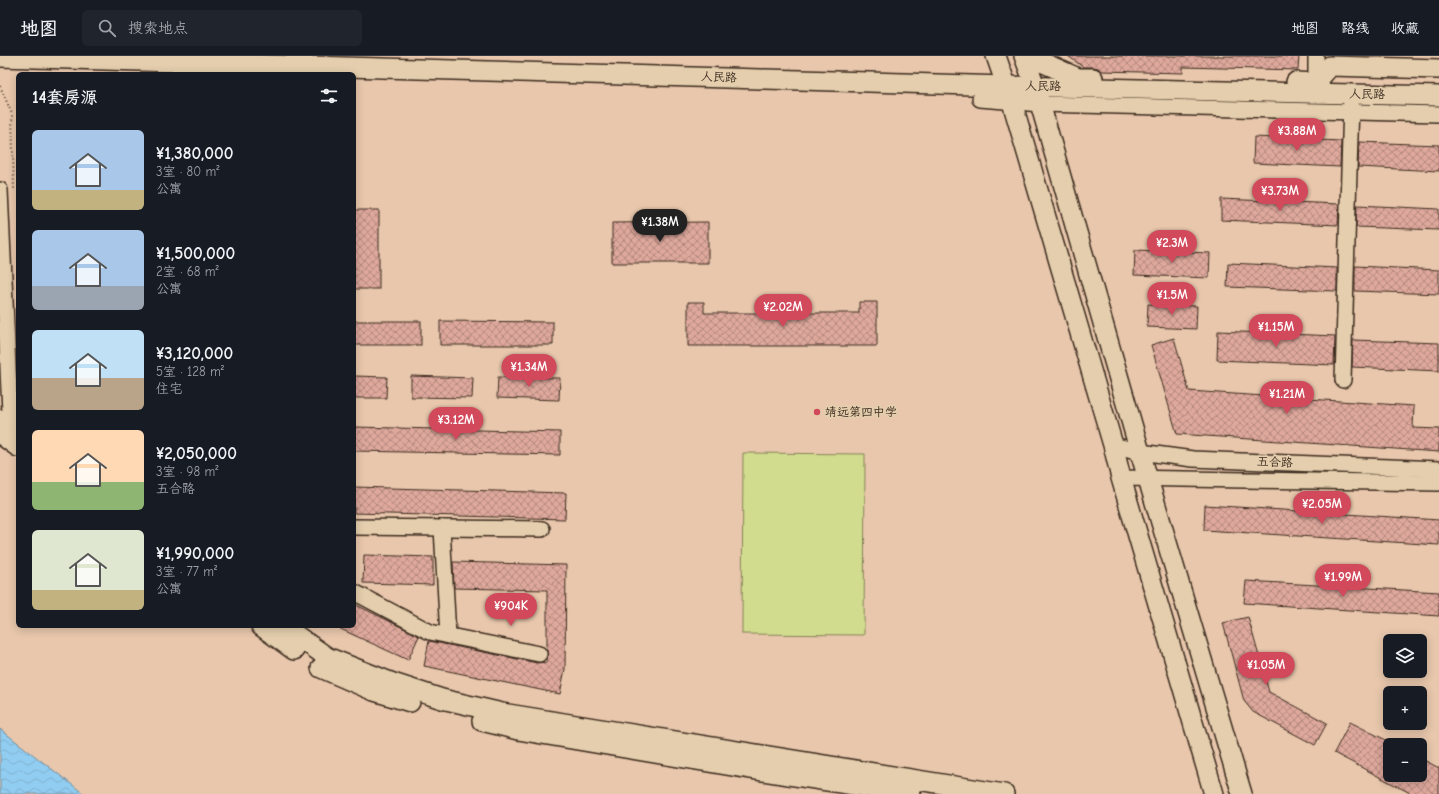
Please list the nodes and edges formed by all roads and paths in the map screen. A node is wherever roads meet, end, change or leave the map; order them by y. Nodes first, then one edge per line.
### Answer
1 (996, 56) edge
2 (1024, 56) edge
3 (1028, 56) edge
4 (1316, 56) edge
5 (0, 57) edge
6 (1439, 69) edge
7 (312, 70) edge
8 (1316, 87) junction
9 (1009, 94) junction
10 (1038, 95) junction
11 (1439, 96) edge
12 (980, 99) dead end
13 (1350, 102) junction
14 (1439, 114) edge
15 (0, 190) edge
16 (1343, 380) dead end
17 (10, 433) edge
18 (1113, 445) junction
19 (1140, 452) junction
20 (1439, 469) edge
21 (1121, 478) junction
22 (1149, 479) junction
23 (1439, 483) edge
24 (356, 527) edge
25 (442, 528) junction
26 (542, 529) dead end
27 (356, 593) edge
28 (270, 628) edge
29 (291, 633) edge
30 (448, 636) junction
31 (539, 654) dead end
32 (911, 794) edge
33 (1004, 794) edge
34 (1214, 794) edge
35 (1242, 794) edge

1 - 9 main road
2 - 10 main road
3 - 8 main road, 人民路
4 - 8 street
5 - 7 main road, 人民路
6 - 8 main road
7 - 9 main road, 人民路
8 - 10 main road, 人民路
8 - 13 main road, 人民路
9 - 10 main road, 人民路
9 - 12 street
9 - 18 main road
10 - 13 street
10 - 19 main road
11 - 13 main road, 人民路
13 - 14 street
13 - 16 street
15 - 17 street
18 - 19 street, 五合路
18 - 21 main road
19 - 20 street, 五合路
19 - 22 main road
21 - 22 street, 五合路
21 - 34 main road
22 - 23 street, 五合路
22 - 35 main road
24 - 25 street
25 - 26 street
25 - 30 street
27 - 30 street
28 - 29 main road
29 - 32 main road
29 - 33 main road
30 - 31 street

